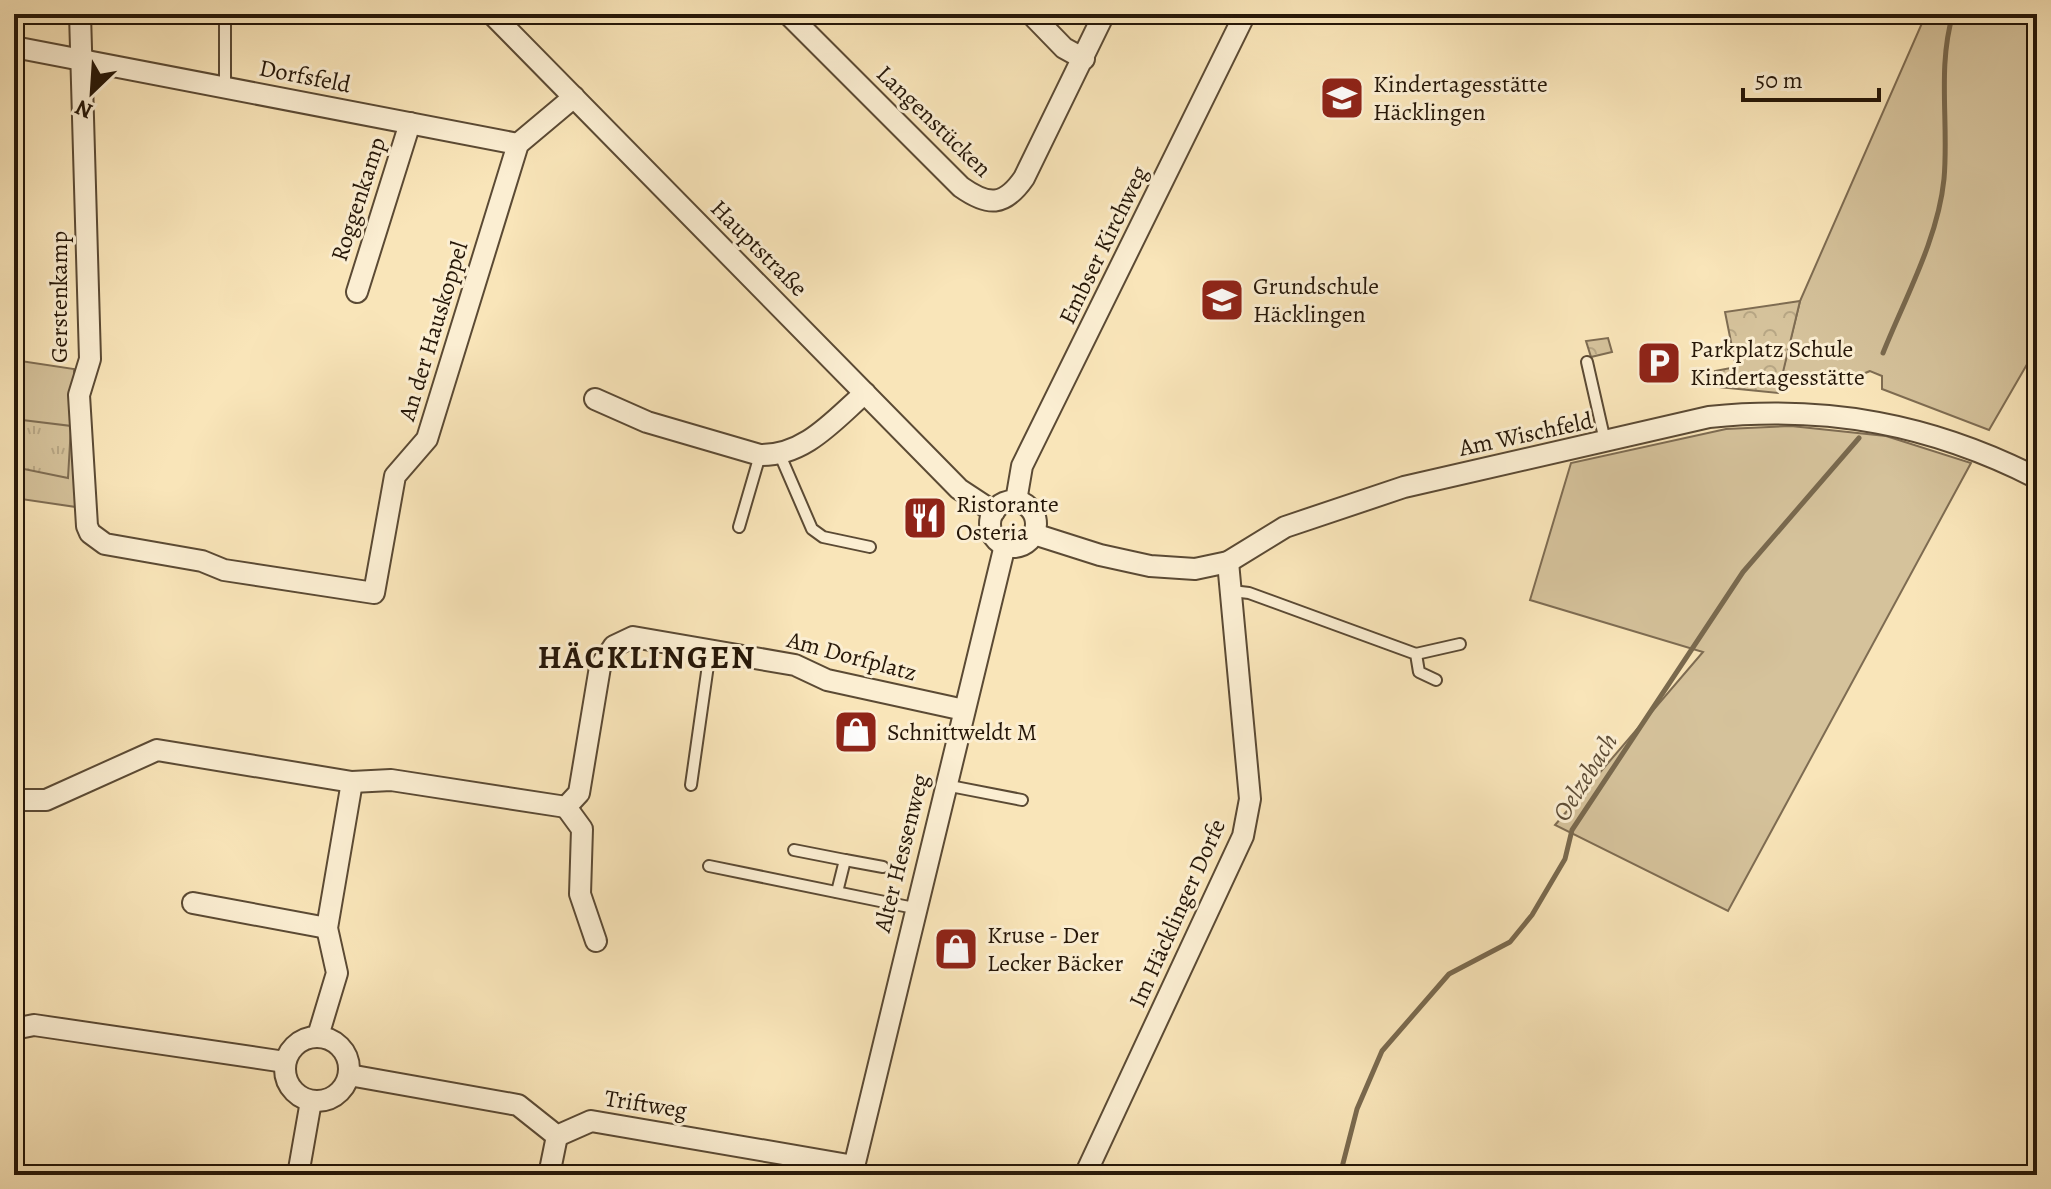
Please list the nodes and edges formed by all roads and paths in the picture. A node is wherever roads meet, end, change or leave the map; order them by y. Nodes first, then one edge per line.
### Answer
1 (80, 14) edge
2 (225, 14) edge
3 (492, 14) edge
4 (788, 14) edge
5 (1031, 14) edge
6 (1104, 14) edge
7 (1245, 14) edge
8 (14, 47) edge
9 (82, 59) junction
10 (1084, 59) junction
11 (225, 87) junction
12 (574, 97) junction
13 (410, 123) junction
14 (518, 144) junction
15 (357, 292) dead end
16 (1587, 362) dead end
17 (865, 393) junction
18 (595, 399) dead end
19 (1606, 443) junction
20 (770, 455) junction
21 (2037, 478) edge
22 (1016, 501) junction
23 (994, 512) junction
24 (739, 527) dead end
25 (90, 533) joint
26 (1034, 534) junction
27 (1005, 545) junction
28 (870, 547) dead end
29 (1228, 562) junction
30 (1232, 591) junction
31 (1460, 644) dead end
32 (710, 651) junction
33 (1416, 654) junction
34 (1436, 680) dead end
35 (964, 710) junction
36 (352, 782) junction
37 (691, 785) dead end
38 (945, 785) junction
39 (14, 800) edge
40 (1022, 800) dead end
41 (566, 807) junction
42 (794, 850) dead end
43 (845, 860) junction
44 (709, 866) dead end
45 (883, 867) dead end
46 (837, 892) junction
47 (193, 903) dead end
48 (914, 908) junction
49 (327, 928) junction
50 (596, 941) dead end
51 (14, 1029) edge
52 (318, 1036) junction
53 (285, 1062) junction
54 (349, 1075) junction
55 (311, 1101) junction
56 (557, 1136) junction
57 (853, 1170) edge
58 (298, 1175) edge
59 (549, 1175) edge
60 (1085, 1175) edge

1 - 9 street
2 - 11 lane
3 - 12 street, Hauptstraße
4 - 10 street, Langenstücken
5 - 10 street
6 - 10 street, Langenstücken
7 - 22 street, Embser Kirchweg
8 - 9 street, Dorfsfeld
9 - 11 street, Dorfsfeld
9 - 25 street, Gerstenkamp
11 - 13 street, Dorfsfeld
12 - 14 street
12 - 17 street, Hauptstraße
13 - 14 street, Dorfsfeld
13 - 15 street, Roggenkamp
14 - 25 street, An der Hauskoppel
16 - 19 lane
17 - 20 street
17 - 23 street, Hauptstraße
18 - 20 street
19 - 21 street, Am Wischfeld
19 - 29 street, Am Wischfeld
20 - 24 lane
20 - 28 lane
22 - 23 street
22 - 26 street
23 - 27 street
26 - 27 street
26 - 29 street, Am Wischfeld
27 - 35 street, Alter Hessenweg
29 - 30 street, Im Häcklinger Dorfe
30 - 33 lane
30 - 60 street, Im Häcklinger Dorfe
31 - 33 lane
32 - 35 street, Am Dorfplatz
32 - 37 lane
32 - 41 street, Am Dorfplatz
33 - 34 lane
35 - 38 street, Alter Hessenweg
36 - 39 street
36 - 41 street
36 - 49 street
38 - 40 lane
38 - 48 street, Alter Hessenweg
41 - 50 street
42 - 43 lane
43 - 45 lane
43 - 46 lane
44 - 46 lane
46 - 48 lane
47 - 49 street
48 - 57 street, Alter Hessenweg
49 - 52 street
51 - 53 street
52 - 53 street
52 - 54 street
53 - 55 street
54 - 55 street
54 - 56 street
55 - 58 street
56 - 57 street, Triftweg
56 - 59 street

